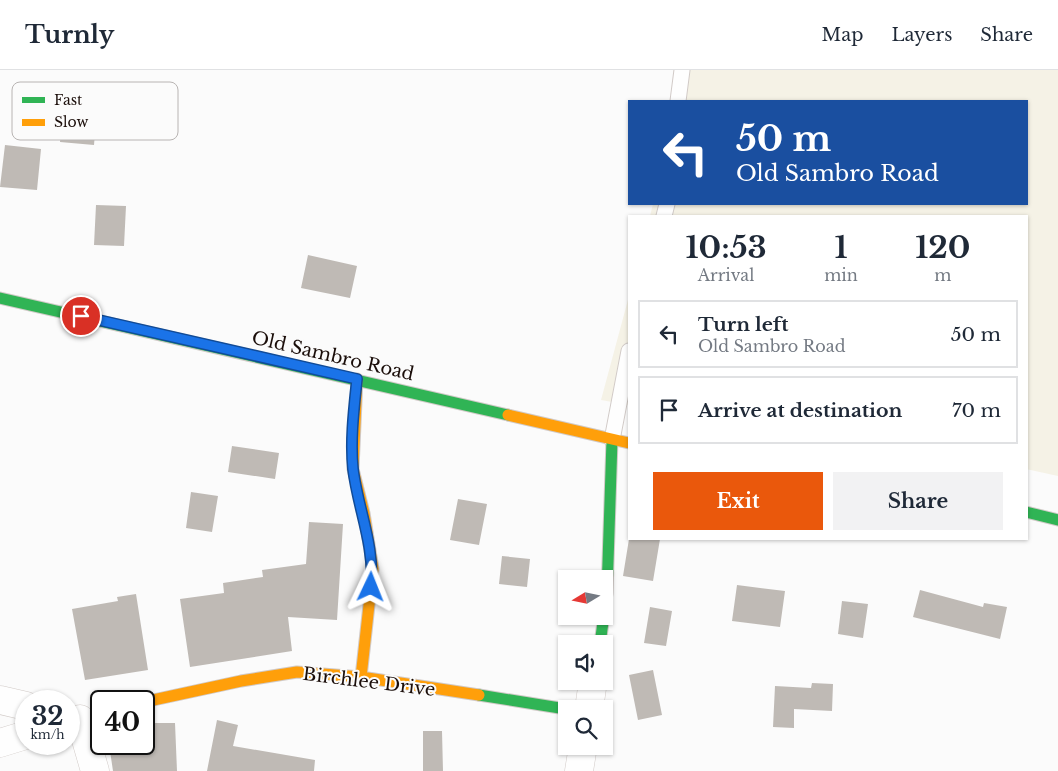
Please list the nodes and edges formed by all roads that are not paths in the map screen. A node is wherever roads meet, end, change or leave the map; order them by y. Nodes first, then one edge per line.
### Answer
1 (682, 70) edge
2 (678, 100) edge
3 (0, 298) edge
4 (628, 357) edge
5 (357, 379) junction
6 (612, 440) junction
7 (628, 443) edge
8 (1028, 512) edge
9 (1058, 520) edge
10 (601, 635) edge
11 (361, 677) junction
12 (0, 700) edge
13 (155, 700) edge
14 (15, 703) edge
15 (558, 708) edge
16 (80, 717) edge
17 (15, 738) edge
18 (0, 743) edge
19 (582, 755) edge
20 (95, 771) edge
21 (579, 771) edge

1 - 2 lane
3 - 5 street, Old Sambro Road
4 - 6 lane
5 - 6 street, Old Sambro Road
5 - 11 street
6 - 7 street, Old Sambro Road
6 - 10 street
8 - 9 street
11 - 13 street, Birchlee Drive
11 - 15 street, Birchlee Drive
12 - 14 street
16 - 20 street
17 - 18 street
19 - 21 street

